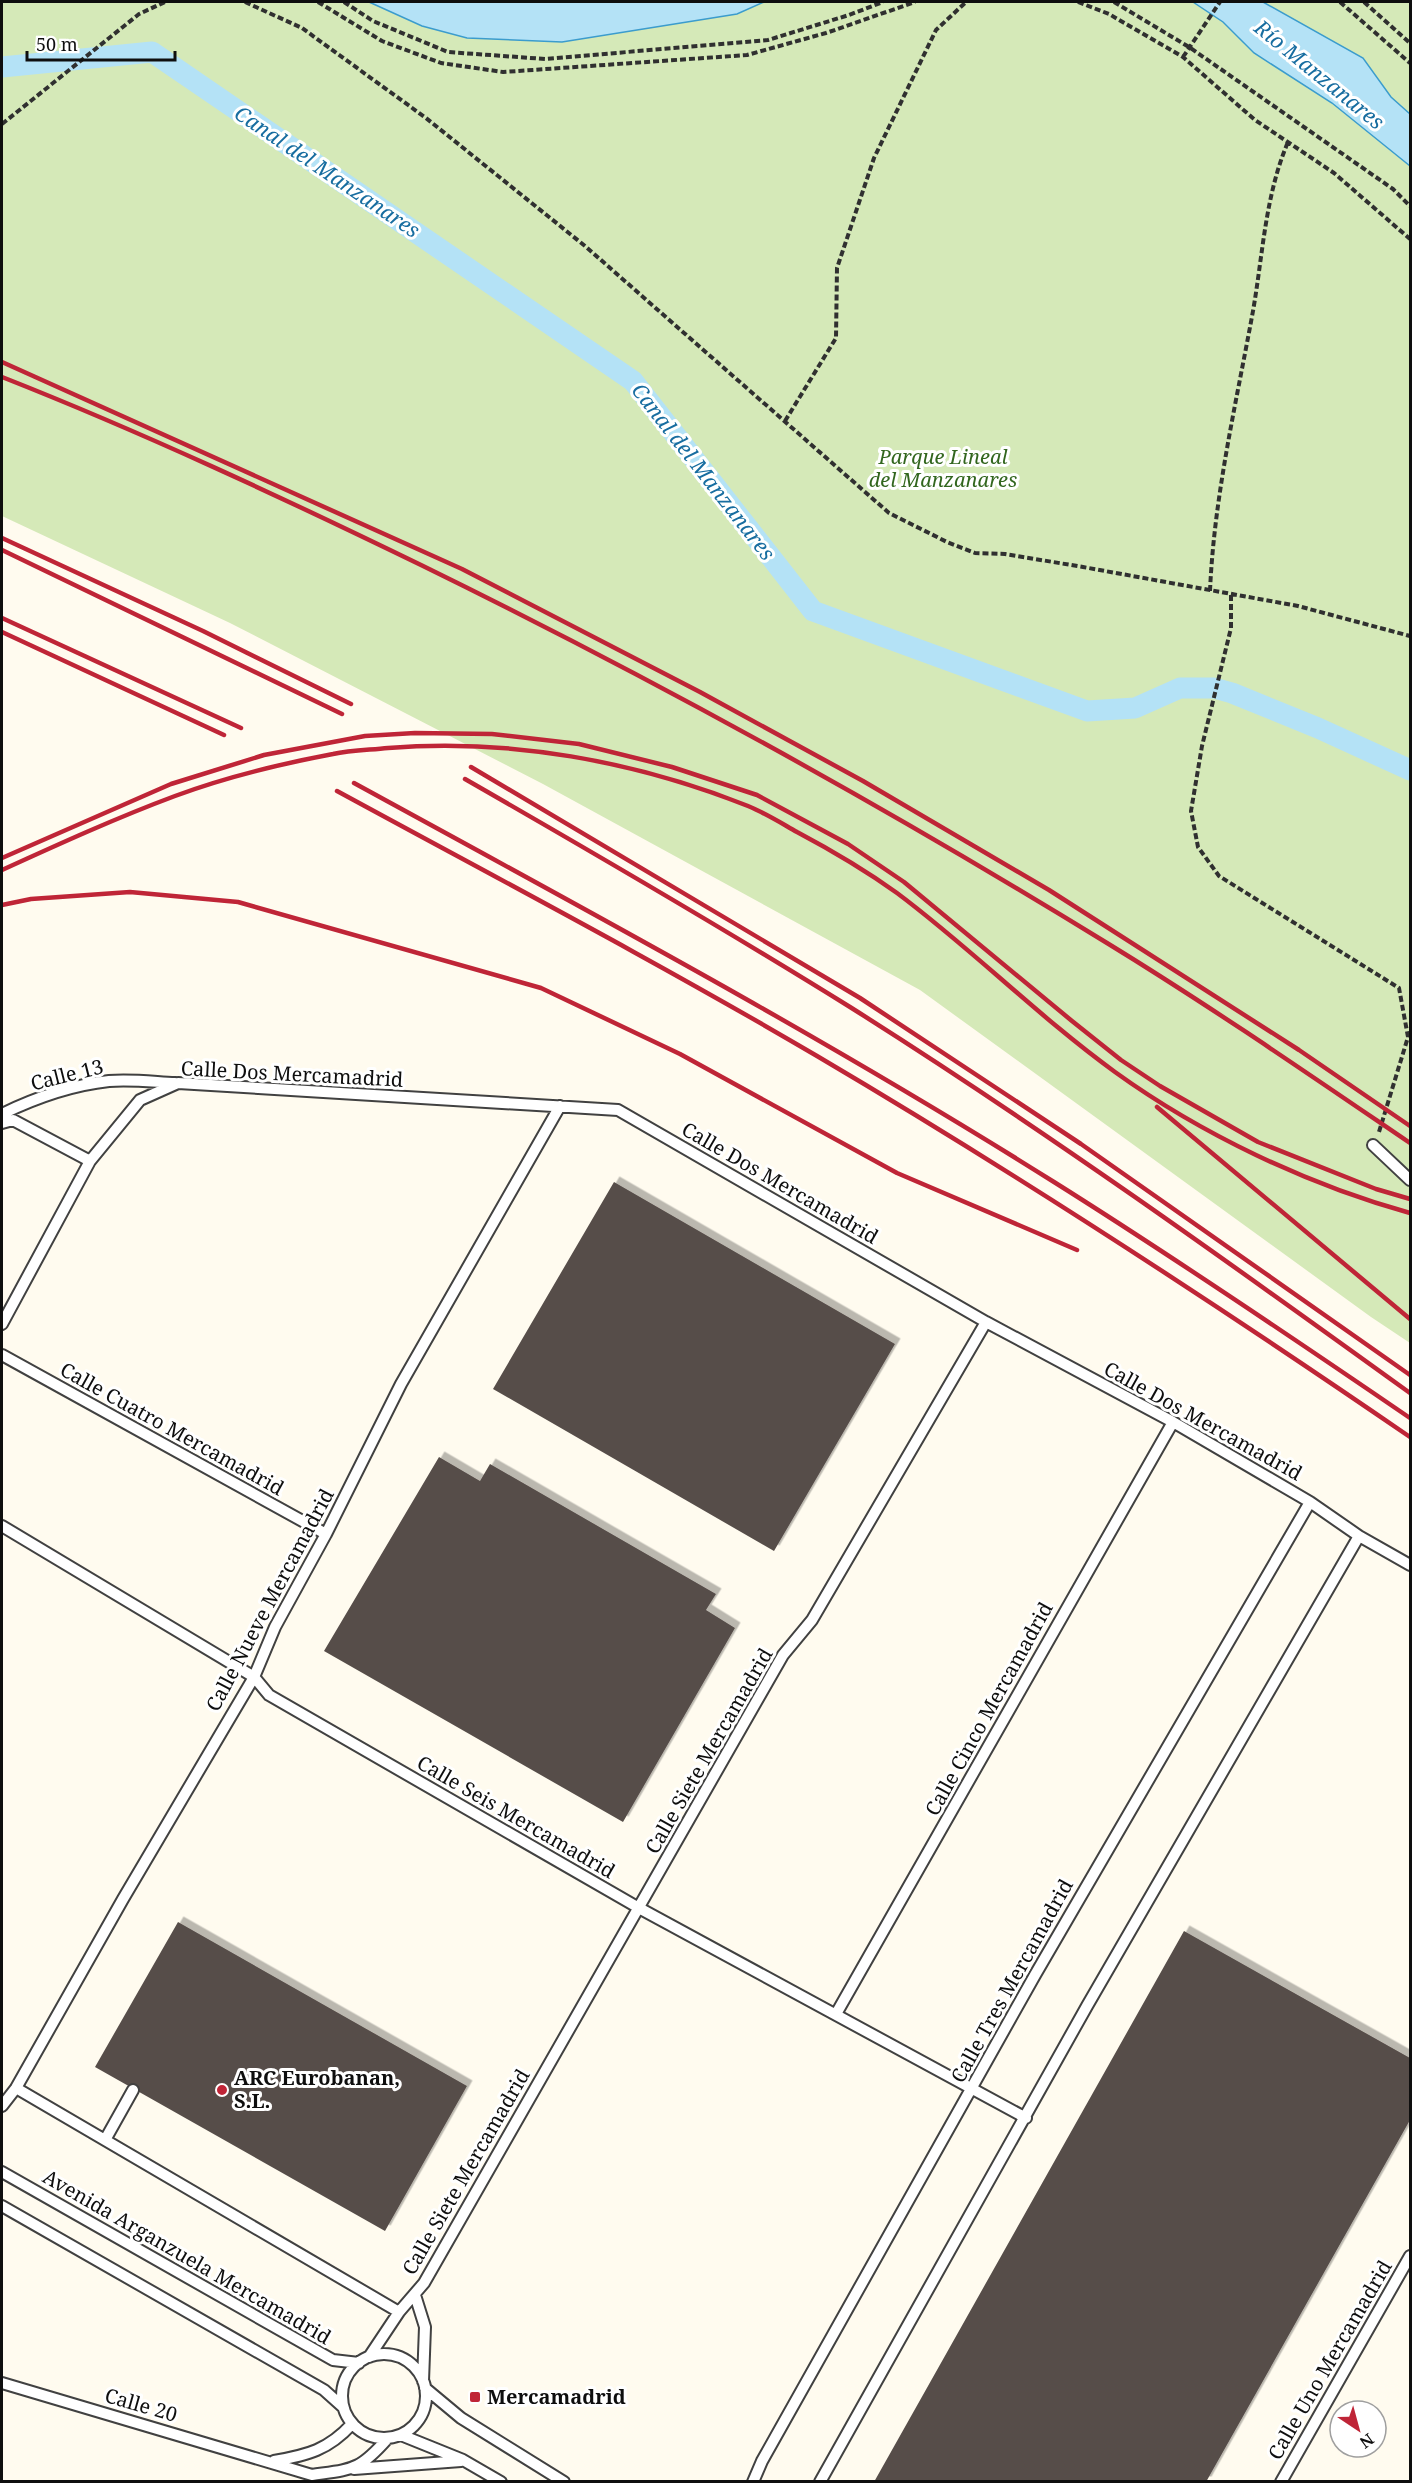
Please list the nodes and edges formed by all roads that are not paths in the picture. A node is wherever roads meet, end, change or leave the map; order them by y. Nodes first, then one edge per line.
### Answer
1 (178, 1083) junction
2 (560, 1106) junction
3 (2, 1114) edge
4 (2, 1123) edge
5 (1373, 1146) road end
6 (90, 1161) junction
7 (1410, 1180) edge
8 (986, 1322) junction
9 (2, 1324) edge
10 (2, 1355) edge
11 (1173, 1422) junction
12 (1311, 1502) junction
13 (2, 1526) edge
14 (326, 1534) junction
15 (1359, 1536) junction
16 (1410, 1566) edge
17 (254, 1677) junction
18 (639, 1908) junction
19 (836, 2014) junction
20 (16, 2088) junction
21 (972, 2089) junction
22 (133, 2091) dead end
23 (2, 2106) edge
24 (1026, 2118) junction
25 (105, 2140) junction
26 (2, 2172) edge
27 (2, 2206) edge
28 (1410, 2256) edge
29 (415, 2295) junction
30 (399, 2312) junction
31 (369, 2357) junction
32 (359, 2363) junction
33 (2, 2383) edge
34 (424, 2385) junction
35 (343, 2407) junction
36 (352, 2424) junction
37 (401, 2435) junction
38 (388, 2438) junction
39 (463, 2460) junction
40 (271, 2462) junction
41 (353, 2469) junction
42 (501, 2481) edge
43 (564, 2481) edge
44 (753, 2481) edge
45 (820, 2481) edge
46 (1281, 2481) edge

1 - 2 lane, Calle Dos Mercamadrid
1 - 3 lane, Calle 13
1 - 6 lane, Calle Dos Mercamadrid
2 - 8 lane, Calle Dos Mercamadrid
2 - 14 lane, Calle Nueve Mercamadrid
4 - 6 lane
5 - 7 lane
6 - 9 lane, Calle Dos Mercamadrid
8 - 11 lane, Calle Dos Mercamadrid
8 - 18 lane, Calle Siete Mercamadrid
10 - 14 lane, Calle Cuatro Mercamadrid
11 - 12 lane, Calle Dos Mercamadrid
11 - 19 lane, Calle Cinco Mercamadrid
12 - 15 lane, Calle Dos Mercamadrid
12 - 21 lane, Calle Tres Mercamadrid
13 - 17 lane, Calle Seis Mercamadrid
14 - 17 lane, Calle Nueve Mercamadrid
15 - 16 lane, Calle Dos Mercamadrid
15 - 24 lane
17 - 18 lane, Calle Seis Mercamadrid
17 - 20 lane, Calle Nueve Mercamadrid
18 - 19 lane, Calle Seis Mercamadrid
18 - 29 lane, Calle Siete Mercamadrid
19 - 21 lane, Calle Seis Mercamadrid
20 - 23 lane, Calle Nueve Mercamadrid
20 - 25 lane
21 - 24 lane, Calle Seis Mercamadrid
21 - 44 lane, Calle Tres Mercamadrid
22 - 25 lane
24 - 45 lane
25 - 30 lane
26 - 32 lane, Avenida Arganzuela Mercamadrid
27 - 35 lane
28 - 46 lane, Calle Uno Mercamadrid
29 - 30 lane, Calle Siete Mercamadrid
29 - 34 lane
30 - 31 lane, Calle Siete Mercamadrid
31 - 32 lane
31 - 34 lane
32 - 35 lane
33 - 40 lane, Calle 20
34 - 37 lane
34 - 43 lane
35 - 36 lane
36 - 38 lane
36 - 40 lane
37 - 38 lane
37 - 39 lane
38 - 41 lane
39 - 41 lane, Calle 20
39 - 42 lane
40 - 41 lane, Calle 20

